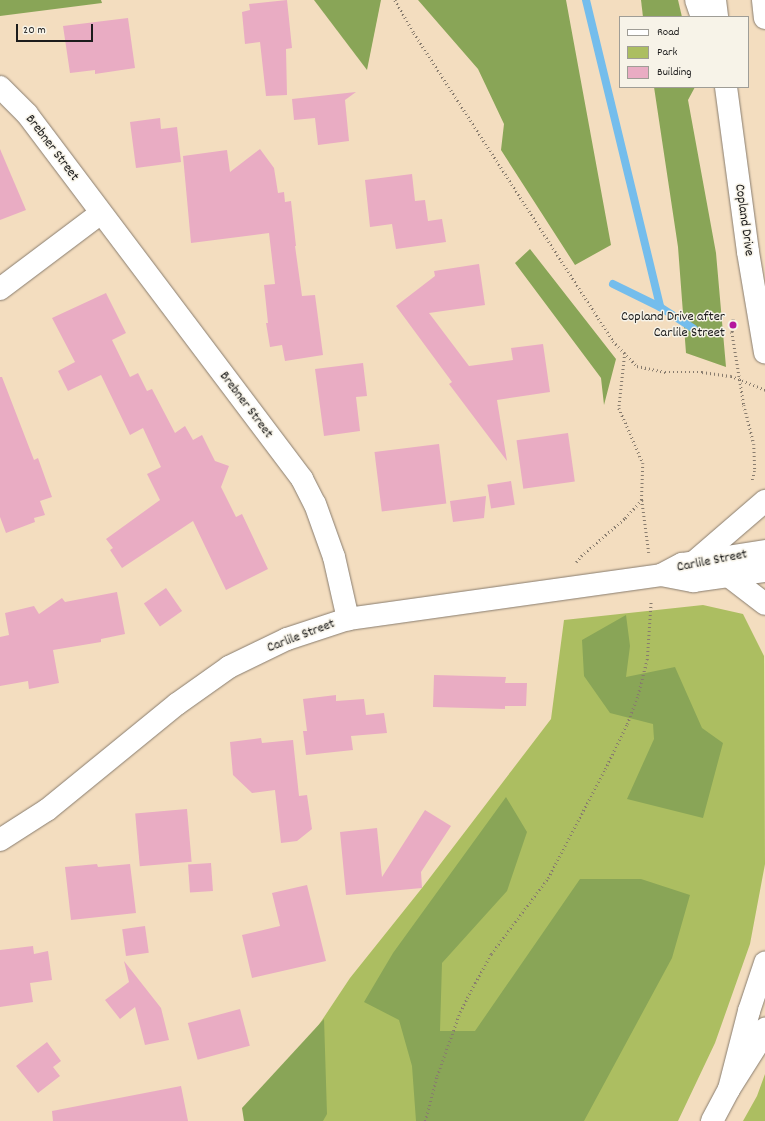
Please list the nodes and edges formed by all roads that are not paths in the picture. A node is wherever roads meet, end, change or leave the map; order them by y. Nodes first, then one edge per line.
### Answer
1 (696, 0) edge
2 (715, 0) edge
3 (763, 0) edge
4 (702, 16) edge
5 (717, 16) edge
6 (765, 18) edge
7 (0, 87) edge
8 (726, 88) edge
9 (101, 212) junction
10 (0, 289) edge
11 (765, 353) edge
12 (765, 502) edge
13 (765, 551) edge
14 (694, 562) junction
15 (765, 571) edge
16 (657, 575) junction
17 (730, 577) junction
18 (765, 604) edge
19 (348, 619) junction
20 (0, 840) edge
21 (765, 963) edge
22 (757, 1032) edge
23 (712, 1121) edge

1 - 4 street
2 - 5 street
3 - 6 street
7 - 9 street, Brebner Street
8 - 11 street, Copland Drive
9 - 10 street
9 - 19 street, Brebner Street
12 - 14 street
13 - 14 street, Carlile Street
14 - 16 street, Carlile Street
15 - 17 street, Carlile Street
16 - 17 street, Carlile Street
16 - 19 street, Carlile Street
17 - 18 street
19 - 20 street, Carlile Street
21 - 22 street
22 - 23 street

